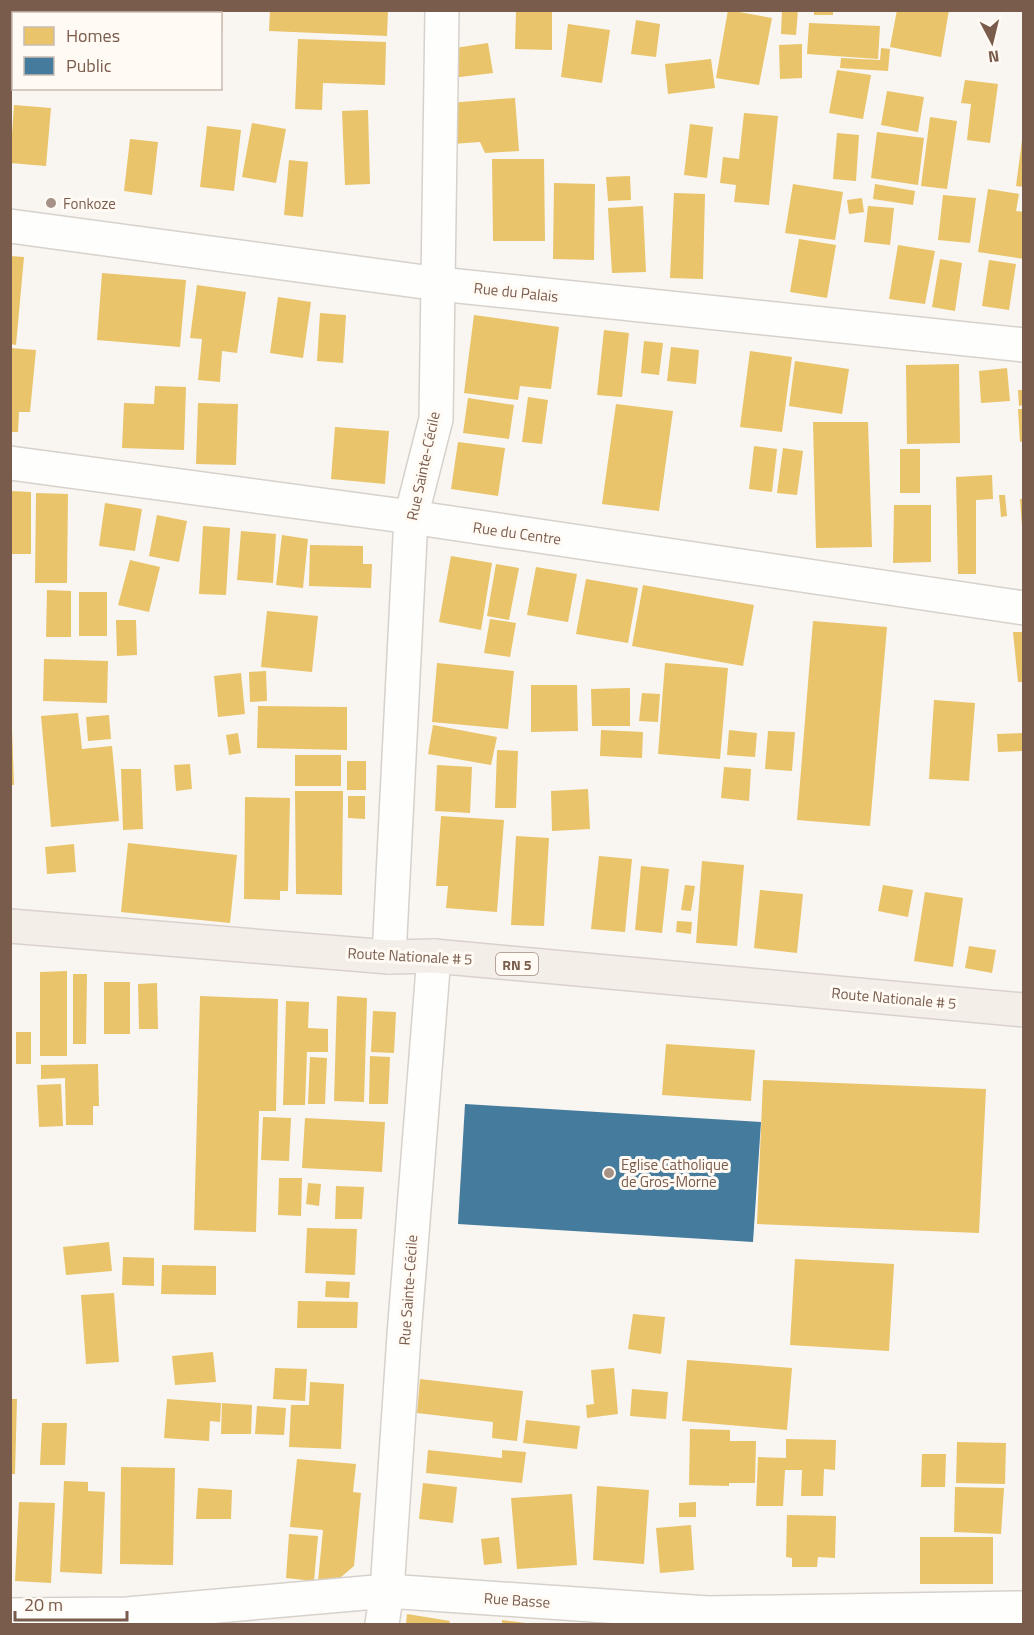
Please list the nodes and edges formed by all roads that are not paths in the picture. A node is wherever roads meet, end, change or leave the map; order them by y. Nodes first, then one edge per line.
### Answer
1 (442, 10) edge
2 (10, 225) edge
3 (439, 284) junction
4 (1023, 345) edge
5 (10, 463) edge
6 (411, 517) junction
7 (1023, 608) edge
8 (10, 926) edge
9 (434, 956) junction
10 (389, 957) junction
11 (1023, 1010) edge
12 (387, 1591) junction
13 (1023, 1608) edge
14 (10, 1615) edge
15 (382, 1624) edge

1 - 3 street, Rue Sainte-Cécile
2 - 3 street, Rue du Palais
3 - 4 street, Rue du Palais
3 - 6 street, Rue Sainte-Cécile
5 - 6 street, Rue du Centre
6 - 7 street, Rue du Centre
6 - 10 street, Rue Sainte-Cécile
8 - 10 main road, Route Nationale # 5 / RN 5
9 - 10 main road, Route Nationale # 5 / RN 5
9 - 11 main road, Route Nationale # 5 / RN 5
9 - 12 street, Rue Sainte-Cécile
12 - 13 street, Rue Basse
12 - 14 street, Rue Basse
12 - 15 street, Rue Sainte-Cécile

